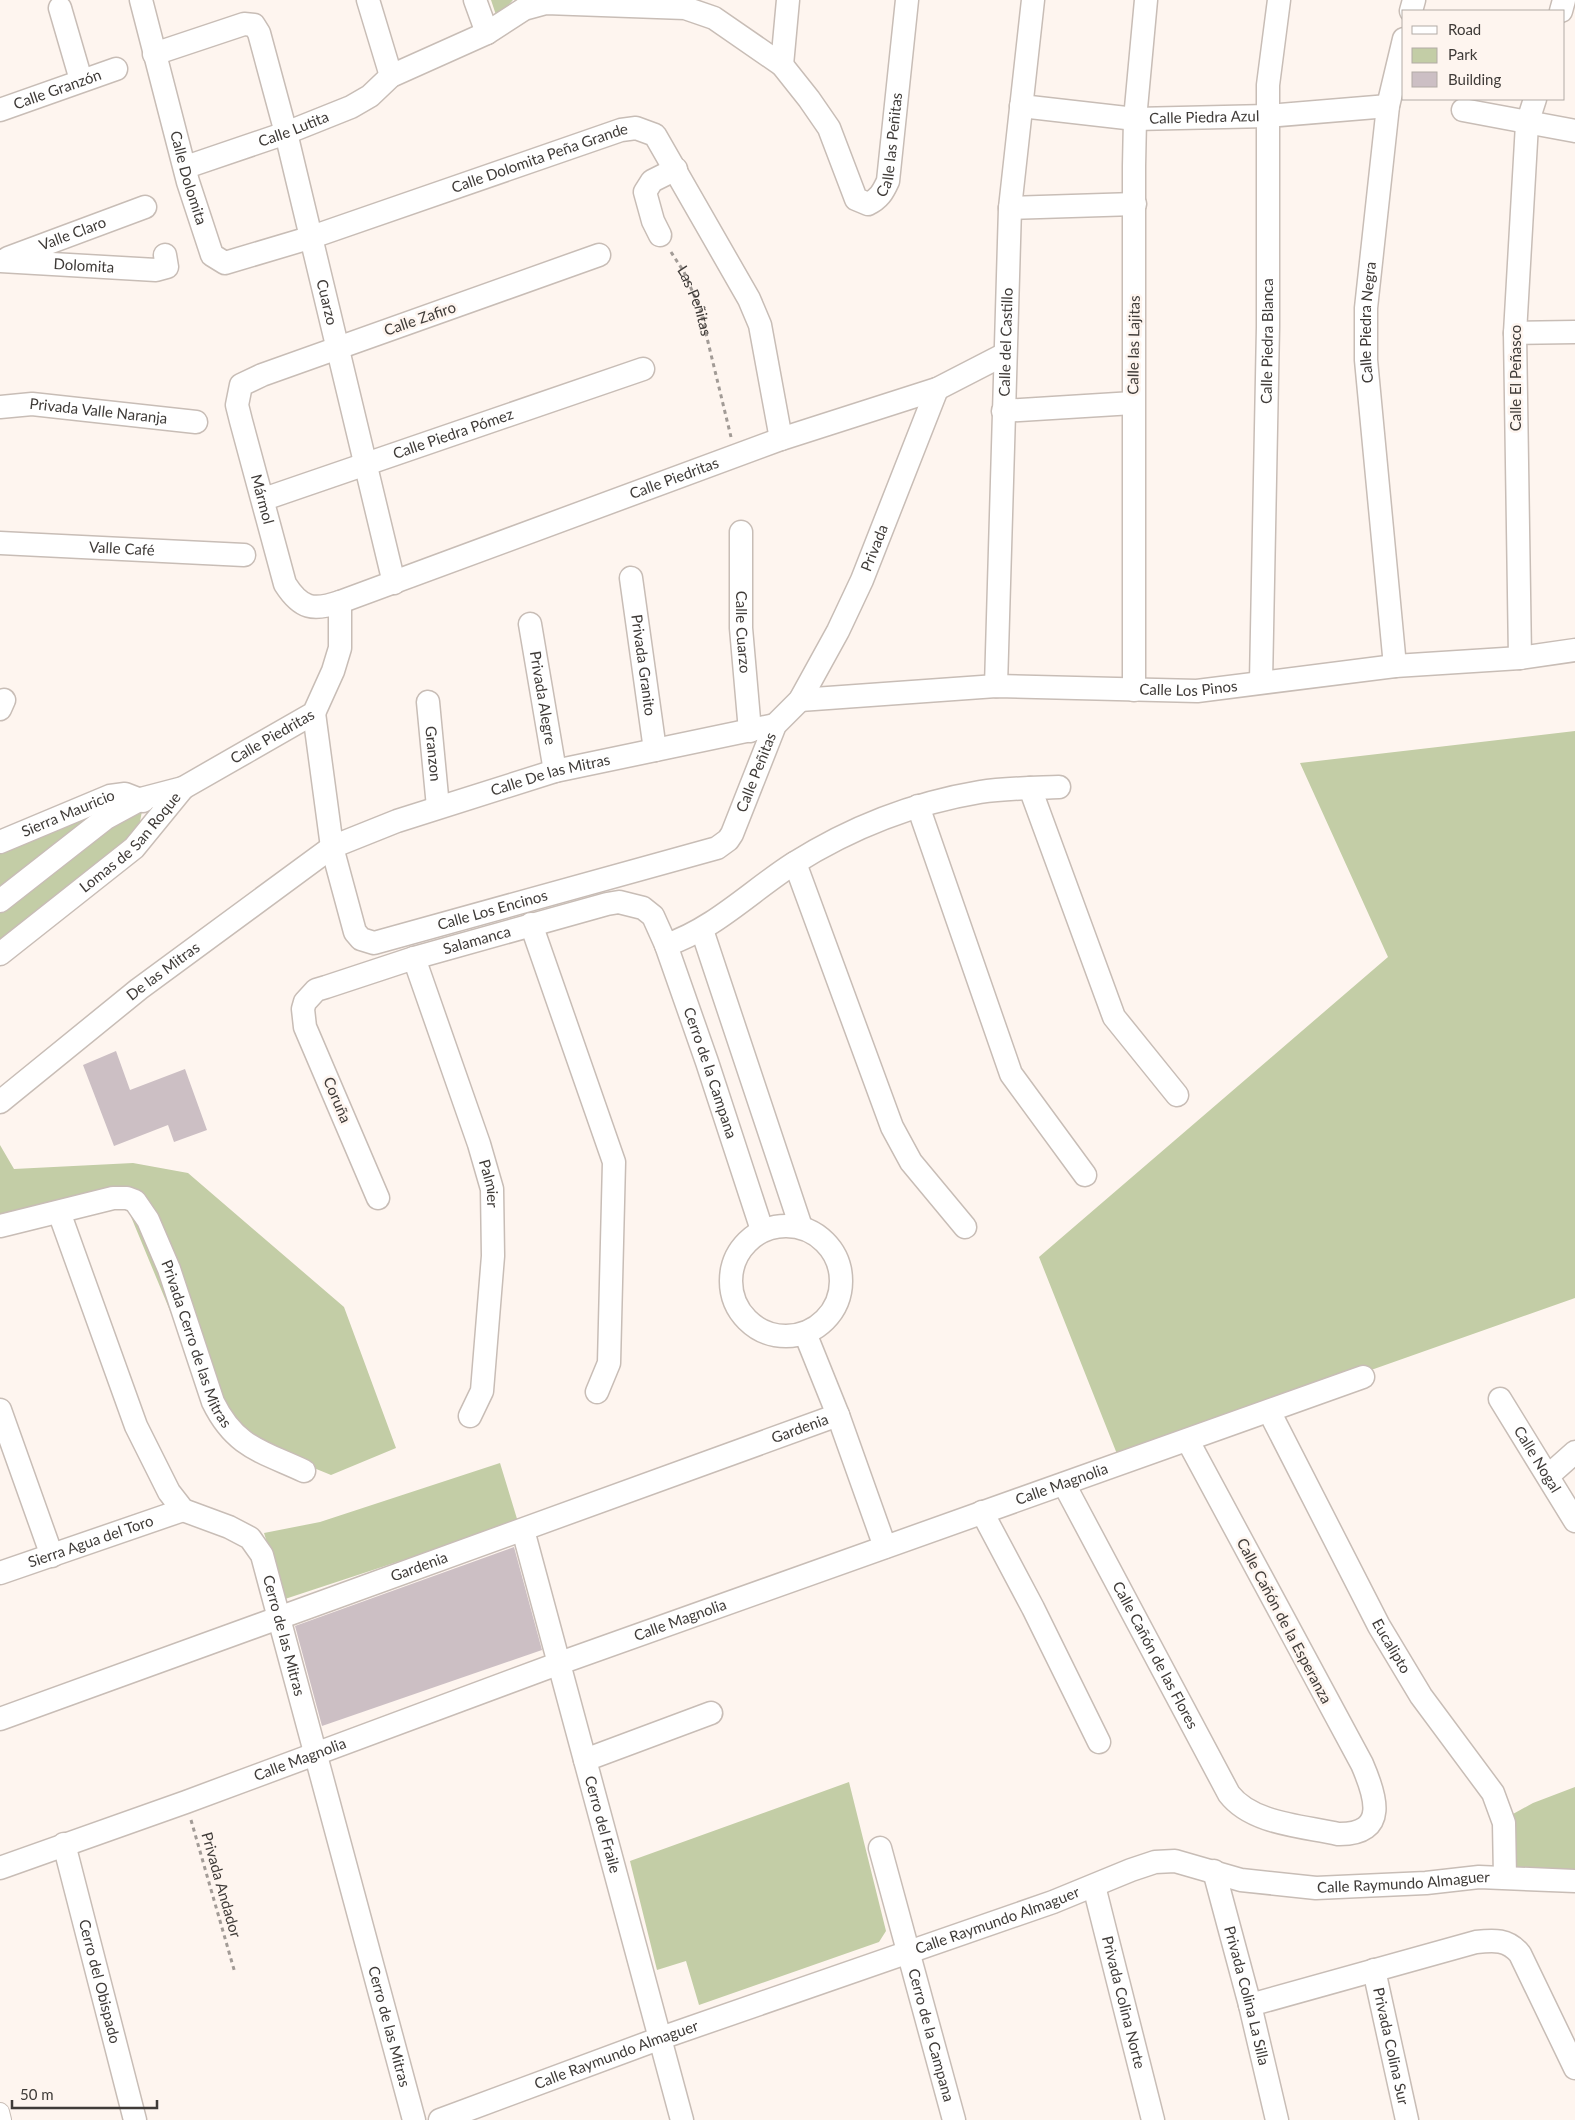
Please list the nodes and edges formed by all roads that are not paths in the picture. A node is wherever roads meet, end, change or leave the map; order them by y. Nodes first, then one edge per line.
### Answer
1 (141, 0) edge
2 (368, 0) edge
3 (475, 0) edge
4 (788, 0) edge
5 (907, 0) edge
6 (1033, 0) edge
7 (1146, 0) edge
8 (1279, 0) edge
9 (60, 8) dead end
10 (487, 33) junction
11 (1402, 48) edge
12 (154, 54) junction
13 (782, 65) junction
14 (116, 68) dead end
15 (391, 76) junction
16 (82, 80) junction
17 (1535, 100) edge
18 (1021, 106) junction
19 (1388, 106) junction
20 (0, 110) edge
21 (1462, 110) dead end
22 (1268, 116) junction
23 (1135, 119) junction
24 (1527, 124) junction
25 (1575, 131) edge
26 (286, 133) junction
27 (186, 167) junction
28 (676, 168) junction
29 (1136, 204) junction
30 (145, 208) dead end
31 (1010, 208) junction
32 (660, 235) road end
33 (309, 238) junction
34 (599, 256) dead end
35 (0, 261) edge
36 (166, 261) dead end
37 (1575, 332) edge
38 (1515, 333) junction
39 (336, 348) junction
40 (1005, 354) junction
41 (643, 369) dead end
42 (241, 385) joint
43 (937, 389) junction
44 (900, 401) junction
45 (1133, 403) junction
46 (0, 408) edge
47 (1003, 411) junction
48 (196, 422) dead end
49 (921, 430) junction
50 (781, 439) junction
51 (365, 464) junction
52 (264, 499) junction
53 (741, 532) dead end
54 (0, 543) edge
55 (244, 555) dead end
56 (631, 578) dead end
57 (394, 583) junction
58 (340, 602) junction
59 (305, 606) joint
60 (530, 624) dead end
61 (1575, 650) edge
62 (1520, 658) junction
63 (1395, 666) junction
64 (1261, 682) junction
65 (996, 686) junction
66 (1134, 690) junction
67 (800, 700) junction
68 (428, 702) dead end
69 (314, 713) junction
70 (774, 725) junction
71 (750, 731) junction
72 (655, 750) junction
73 (555, 771) junction
74 (1059, 787) dead end
75 (183, 788) junction
76 (1030, 788) junction
77 (141, 799) junction
78 (918, 806) junction
79 (438, 807) junction
80 (162, 816) junction
81 (0, 842) edge
82 (332, 847) junction
83 (717, 848) joint
84 (795, 863) junction
85 (0, 901) edge
86 (653, 916) joint
87 (531, 924) junction
88 (702, 930) junction
89 (666, 945) junction
90 (0, 954) edge
91 (414, 958) junction
92 (305, 1002) joint
93 (1177, 1095) dead end
94 (0, 1102) edge
95 (1085, 1176) dead end
96 (378, 1198) dead end
97 (59, 1212) junction
98 (0, 1226) edge
99 (965, 1227) dead end
100 (801, 1228) junction
101 (762, 1230) junction
102 (805, 1332) junction
103 (1363, 1377) dead end
104 (597, 1392) dead end
105 (1500, 1399) dead end
106 (0, 1410) edge
107 (1269, 1412) junction
108 (838, 1415) junction
109 (470, 1416) dead end
110 (1188, 1441) junction
111 (1575, 1452) edge
112 (304, 1471) dead end
113 (1548, 1476) junction
114 (1064, 1484) junction
115 (183, 1510) junction
116 (982, 1512) junction
117 (1575, 1521) edge
118 (523, 1530) junction
119 (885, 1547) junction
120 (52, 1556) junction
121 (0, 1573) edge
122 (278, 1618) junction
123 (560, 1663) junction
124 (710, 1713) dead end
125 (0, 1720) edge
126 (1099, 1742) dead end
127 (313, 1753) junction
128 (585, 1760) junction
129 (1376, 1803) joint
130 (64, 1844) junction
131 (880, 1848) dead end
132 (0, 1868) edge
133 (1214, 1871) junction
134 (1505, 1877) junction
135 (1575, 1881) edge
136 (1094, 1886) junction
137 (907, 1951) junction
138 (1374, 1970) junction
139 (1250, 2005) junction
140 (661, 2038) junction
141 (1575, 2068) edge
142 (0, 2112) edge
143 (2, 2120) edge
144 (135, 2120) edge
145 (414, 2120) edge
146 (440, 2120) edge
147 (682, 2120) edge
148 (954, 2120) edge
149 (1153, 2120) edge
150 (1277, 2120) edge
151 (1407, 2120) edge

1 - 12 street, Calle Dolomita
2 - 15 street
3 - 10 street
4 - 13 street
5 - 13 street, Calle las Peñitas
6 - 18 street, Calle del Castillo
7 - 23 street, Calle las Lajitas
8 - 22 street, Calle Piedra Blanca
9 - 16 street
10 - 13 street, Calle Lutita
10 - 15 street, Calle Lutita
11 - 19 street, Calle Piedra Negra
12 - 26 street, Cuarzo
12 - 27 street, Calle Dolomita
14 - 16 street, Calle Granzón
15 - 26 street, Calle Lutita
16 - 20 street, Calle Granzón
17 - 24 street, Calle El Peñasco
18 - 23 street, Calle Piedra Azul
18 - 31 street, Calle del Castillo
19 - 22 street, Calle Piedra Azul
19 - 63 street, Calle Piedra Negra
21 - 24 street
22 - 23 street, Calle Piedra Azul
22 - 64 street, Calle Piedra Blanca
23 - 29 street, Calle las Lajitas
24 - 25 street
24 - 38 street, Calle El Peñasco
26 - 27 street, Calle Lutita
26 - 33 street, Cuarzo
27 - 33 street, Calle Dolomita
28 - 32 street
28 - 33 street, Calle Dolomita Peña Grande
28 - 50 street, Calle Dolomita Peña Grande
29 - 31 street
29 - 45 street, Calle las Lajitas
30 - 35 street, Valle Claro
31 - 40 street, Calle del Castillo
33 - 39 street, Cuarzo
34 - 39 street, Calle Zafiro
35 - 36 street, Dolomita
37 - 38 street
38 - 62 street, Calle El Peñasco
39 - 42 street, Calle Zafiro
39 - 51 street, Cuarzo
40 - 43 street, Calle Piedritas
40 - 47 street, Calle del Castillo
41 - 51 street, Calle Piedra Pómez
42 - 52 street, Mármol
43 - 44 street, Calle Piedritas
43 - 49 street, Privada
44 - 49 street
44 - 50 street, Calle Piedritas
45 - 47 street
45 - 66 street, Calle las Lajitas
46 - 48 street, Privada Valle Naranja
47 - 65 street, Calle del Castillo
49 - 67 street, Privada
50 - 57 street, Calle Piedritas
51 - 52 street, Calle Piedra Pómez
51 - 57 street, Cuarzo
52 - 59 street, Mármol
53 - 71 street, Calle Cuarzo
54 - 55 street, Valle Café
56 - 72 street, Privada Granito
57 - 58 street, Calle Piedritas
58 - 59 street, Calle Piedritas
58 - 69 street, Calle Piedritas
60 - 73 street, Privada Alegre
61 - 62 street, Calle Los Pinos
62 - 63 street, Calle Los Pinos
63 - 64 street, Calle Los Pinos
64 - 66 street, Calle Los Pinos
65 - 66 street, Calle Los Pinos
65 - 67 street, Calle Los Pinos
67 - 70 street, Calle Peñitas
68 - 79 street, Granzon
69 - 75 street, Calle Piedritas
69 - 82 street, Calle Los Encinos
70 - 71 street, Calle De las Mitras
70 - 83 street, Calle Peñitas
71 - 72 street, Calle De las Mitras
72 - 73 street, Calle De las Mitras
73 - 79 street, Calle De las Mitras
74 - 76 street
75 - 77 street, Lomas de San Roque
75 - 80 street, Lomas de San Roque
76 - 78 street
76 - 93 street
77 - 80 street, Sierra Mauricio
77 - 81 street, Sierra Mauricio
77 - 85 street, Lomas de San Roque
78 - 84 street
78 - 95 street
79 - 82 street, Calle De las Mitras
80 - 90 street, Lomas de San Roque
82 - 83 street, Calle Los Encinos
82 - 94 street, De las Mitras
84 - 88 street
84 - 99 street
86 - 87 street, Salamanca
86 - 89 street, Cerro de la Campana
87 - 91 street, Salamanca
87 - 104 street
88 - 89 street
88 - 100 street
89 - 101 street, Cerro de la Campana
91 - 92 street, Salamanca
91 - 109 street, Palmier
92 - 96 street, Coruña
97 - 98 street
97 - 112 street, Privada Cerro de las Mitras
97 - 115 street
100 - 101 street
100 - 102 street
101 - 102 street
102 - 108 street
103 - 107 street, Calle Magnolia
105 - 113 street, Calle Nogal
106 - 120 street
107 - 110 street, Calle Magnolia
107 - 134 street, Eucalipto
108 - 118 street, Gardenia
108 - 119 street
110 - 114 street, Calle Magnolia
110 - 129 street, Calle Cañón de la Esperanza
111 - 113 street
113 - 117 street, Calle Nogal
114 - 116 street, Calle Magnolia
114 - 129 street, Calle Cañón de las Flores
115 - 120 street, Sierra Agua del Toro
115 - 122 street, Cerro de las Mitras
116 - 119 street, Calle Magnolia
116 - 126 street
118 - 122 street, Gardenia
118 - 123 street, Cerro del Fraile
119 - 123 street, Calle Magnolia
120 - 121 street, Sierra Agua del Toro
122 - 125 street, Gardenia
122 - 127 street, Cerro de las Mitras
123 - 127 street, Calle Magnolia
123 - 128 street, Cerro del Fraile
124 - 128 street
127 - 130 street, Calle Magnolia
127 - 145 street, Cerro de las Mitras
128 - 140 street, Cerro del Fraile
130 - 132 street, Calle Magnolia
130 - 144 street, Cerro del Obispado
131 - 137 street, Cerro de la Campana
133 - 134 street, Calle Raymundo Almaguer
133 - 136 street, Calle Raymundo Almaguer
133 - 139 street, Privada Colina La Silla
134 - 135 street, Calle Raymundo Almaguer
136 - 137 street, Calle Raymundo Almaguer
136 - 149 street, Privada Colina Norte
137 - 140 street, Calle Raymundo Almaguer
137 - 148 street, Cerro de la Campana
138 - 139 street
138 - 141 street
138 - 151 street, Privada Colina Sur
139 - 150 street, Privada Colina La Silla
140 - 146 street, Calle Raymundo Almaguer
140 - 147 street, Cerro del Fraile
142 - 143 street

